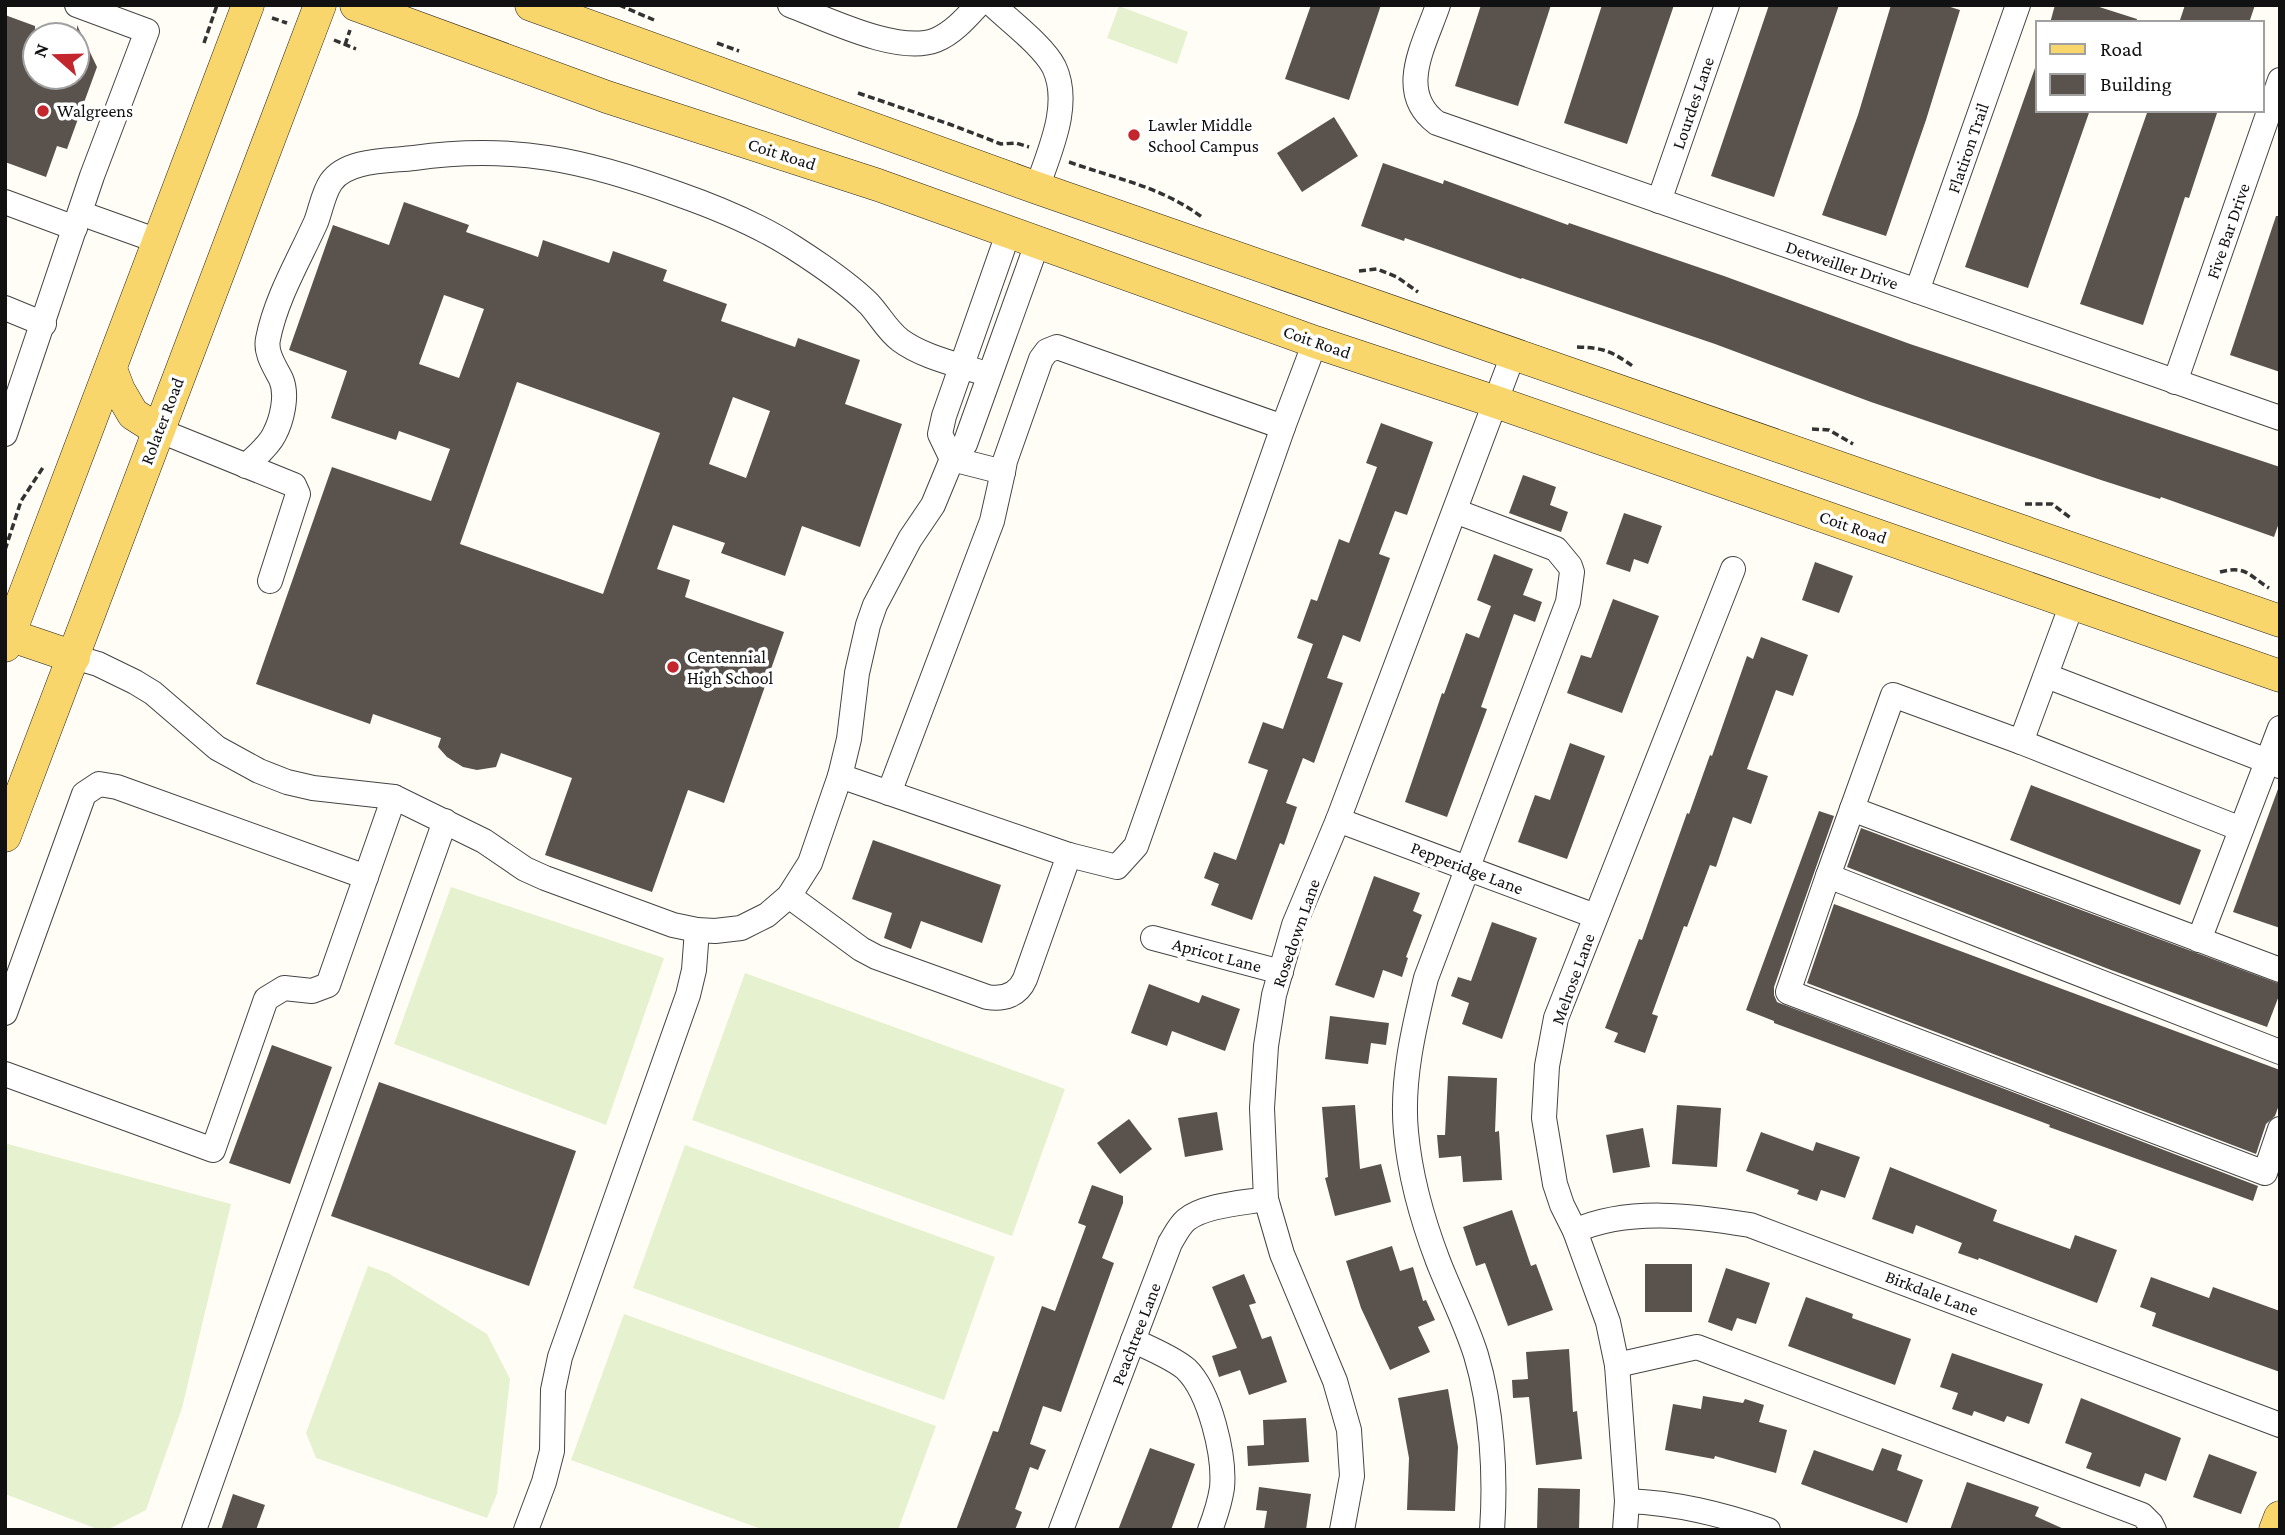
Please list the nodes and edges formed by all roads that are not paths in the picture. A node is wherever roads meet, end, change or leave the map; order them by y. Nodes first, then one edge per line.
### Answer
1 (77, 5) edge
2 (248, 5) edge
3 (320, 5) edge
4 (356, 5) edge
5 (531, 5) edge
6 (790, 5) edge
7 (978, 5) edge
8 (993, 5) edge
9 (1438, 5) edge
10 (1727, 5) edge
11 (2018, 5) edge
12 (2280, 80) edge
13 (1037, 188) junction
14 (1659, 201) junction
15 (5, 202) edge
16 (78, 221) junction
17 (1023, 236) junction
18 (159, 242) junction
19 (1917, 291) junction
20 (5, 308) edge
21 (44, 324) junction
22 (1315, 342) junction
23 (1513, 355) junction
24 (962, 365) junction
25 (111, 369) junction
26 (15, 375) edge
27 (989, 375) junction
28 (2175, 382) junction
29 (1496, 402) junction
30 (2280, 418) edge
31 (1283, 427) junction
32 (158, 430) junction
33 (5, 434) edge
34 (952, 459) junction
35 (246, 466) junction
36 (1003, 472) junction
37 (1455, 511) junction
38 (2090, 556) junction
39 (1733, 569) dead end
40 (270, 581) dead end
41 (2072, 604) junction
42 (2280, 621) edge
43 (7, 638) edge
44 (74, 657) junction
45 (2047, 676) junction
46 (2280, 676) edge
47 (2280, 728) edge
48 (2021, 742) junction
49 (2274, 763) edge
50 (840, 776) junction
51 (889, 793) junction
52 (394, 797) junction
53 (1852, 809) junction
54 (1338, 820) junction
55 (445, 821) junction
56 (2241, 829) junction
57 (5, 836) edge
58 (1069, 855) junction
59 (1466, 868) junction
60 (1828, 876) junction
61 (366, 877) junction
62 (789, 896) junction
63 (1595, 916) junction
64 (697, 930) junction
65 (1153, 938) dead end
66 (2199, 940) junction
67 (2280, 971) edge
68 (1281, 972) junction
69 (5, 1013) edge
70 (2280, 1052) edge
71 (5, 1074) edge
72 (2280, 1129) edge
73 (1266, 1199) junction
74 (1575, 1231) junction
75 (1133, 1340) junction
76 (1617, 1365) junction
77 (2280, 1425) edge
78 (1628, 1501) junction
79 (2280, 1517) edge
80 (194, 1530) edge
81 (526, 1530) edge
82 (1061, 1530) edge
83 (1210, 1530) edge
84 (1342, 1530) edge
85 (1492, 1530) edge
86 (1625, 1530) edge
87 (1768, 1530) edge
88 (2154, 1530) edge
89 (2275, 1530) edge

1 - 16 street
2 - 18 main road
3 - 32 main road, Rolater Road
4 - 17 main road, Coit Road
5 - 13 main road
6 - 7 street
8 - 13 street
9 - 14 street, Detweiller Drive
10 - 14 street, Lourdes Lane
11 - 19 street, Flatiron Trail
12 - 28 street, Five Bar Drive
13 - 17 main road
13 - 23 main road
14 - 19 street, Detweiller Drive
15 - 16 street
16 - 18 street
16 - 21 street
17 - 22 main road, Coit Road
17 - 24 street
17 - 27 street
18 - 25 main road
19 - 28 street, Detweiller Drive
20 - 21 street
21 - 26 street
22 - 29 main road, Coit Road
22 - 31 street
23 - 29 street, Rosedown Lane
23 - 38 main road
24 - 27 street
24 - 34 street
24 - 35 street
25 - 32 main road
25 - 43 main road
26 - 33 street
27 - 34 street
28 - 30 street, Detweiller Drive
29 - 37 street, Rosedown Lane
29 - 41 main road, Coit Road
31 - 36 street
31 - 58 street
32 - 35 street
32 - 44 main road, Rolater Road
34 - 36 street
34 - 50 street
35 - 40 street
36 - 51 street
37 - 54 street, Rosedown Lane
37 - 59 street
38 - 41 main road
38 - 42 main road
39 - 63 street, Melrose Lane
41 - 45 street
41 - 46 main road, Coit Road
43 - 44 main road
44 - 52 street
44 - 57 main road, Rolater Road
45 - 48 street
45 - 49 street
47 - 49 street
48 - 53 street
48 - 56 street
49 - 56 street
50 - 51 street
50 - 62 street
51 - 58 street
52 - 55 street
52 - 61 street
53 - 60 street
53 - 66 street
54 - 59 street, Pepperidge Lane
54 - 68 street, Rosedown Lane
55 - 64 street
55 - 80 street
56 - 66 street
58 - 62 street
59 - 63 street, Pepperidge Lane
59 - 85 street
60 - 70 street
60 - 72 street
61 - 69 street
61 - 71 street
62 - 64 street
63 - 74 street, Melrose Lane
64 - 81 street
65 - 68 street, Apricot Lane
66 - 67 street
68 - 73 street, Rosedown Lane
73 - 75 street, Peachtree Lane
73 - 84 street, Rosedown Lane
74 - 76 street, Melrose Lane
74 - 77 street, Birkdale Lane
75 - 82 street, Peachtree Lane
75 - 83 street
76 - 78 street, Melrose Lane
76 - 88 street
78 - 86 street, Melrose Lane
78 - 87 street
79 - 89 main road

